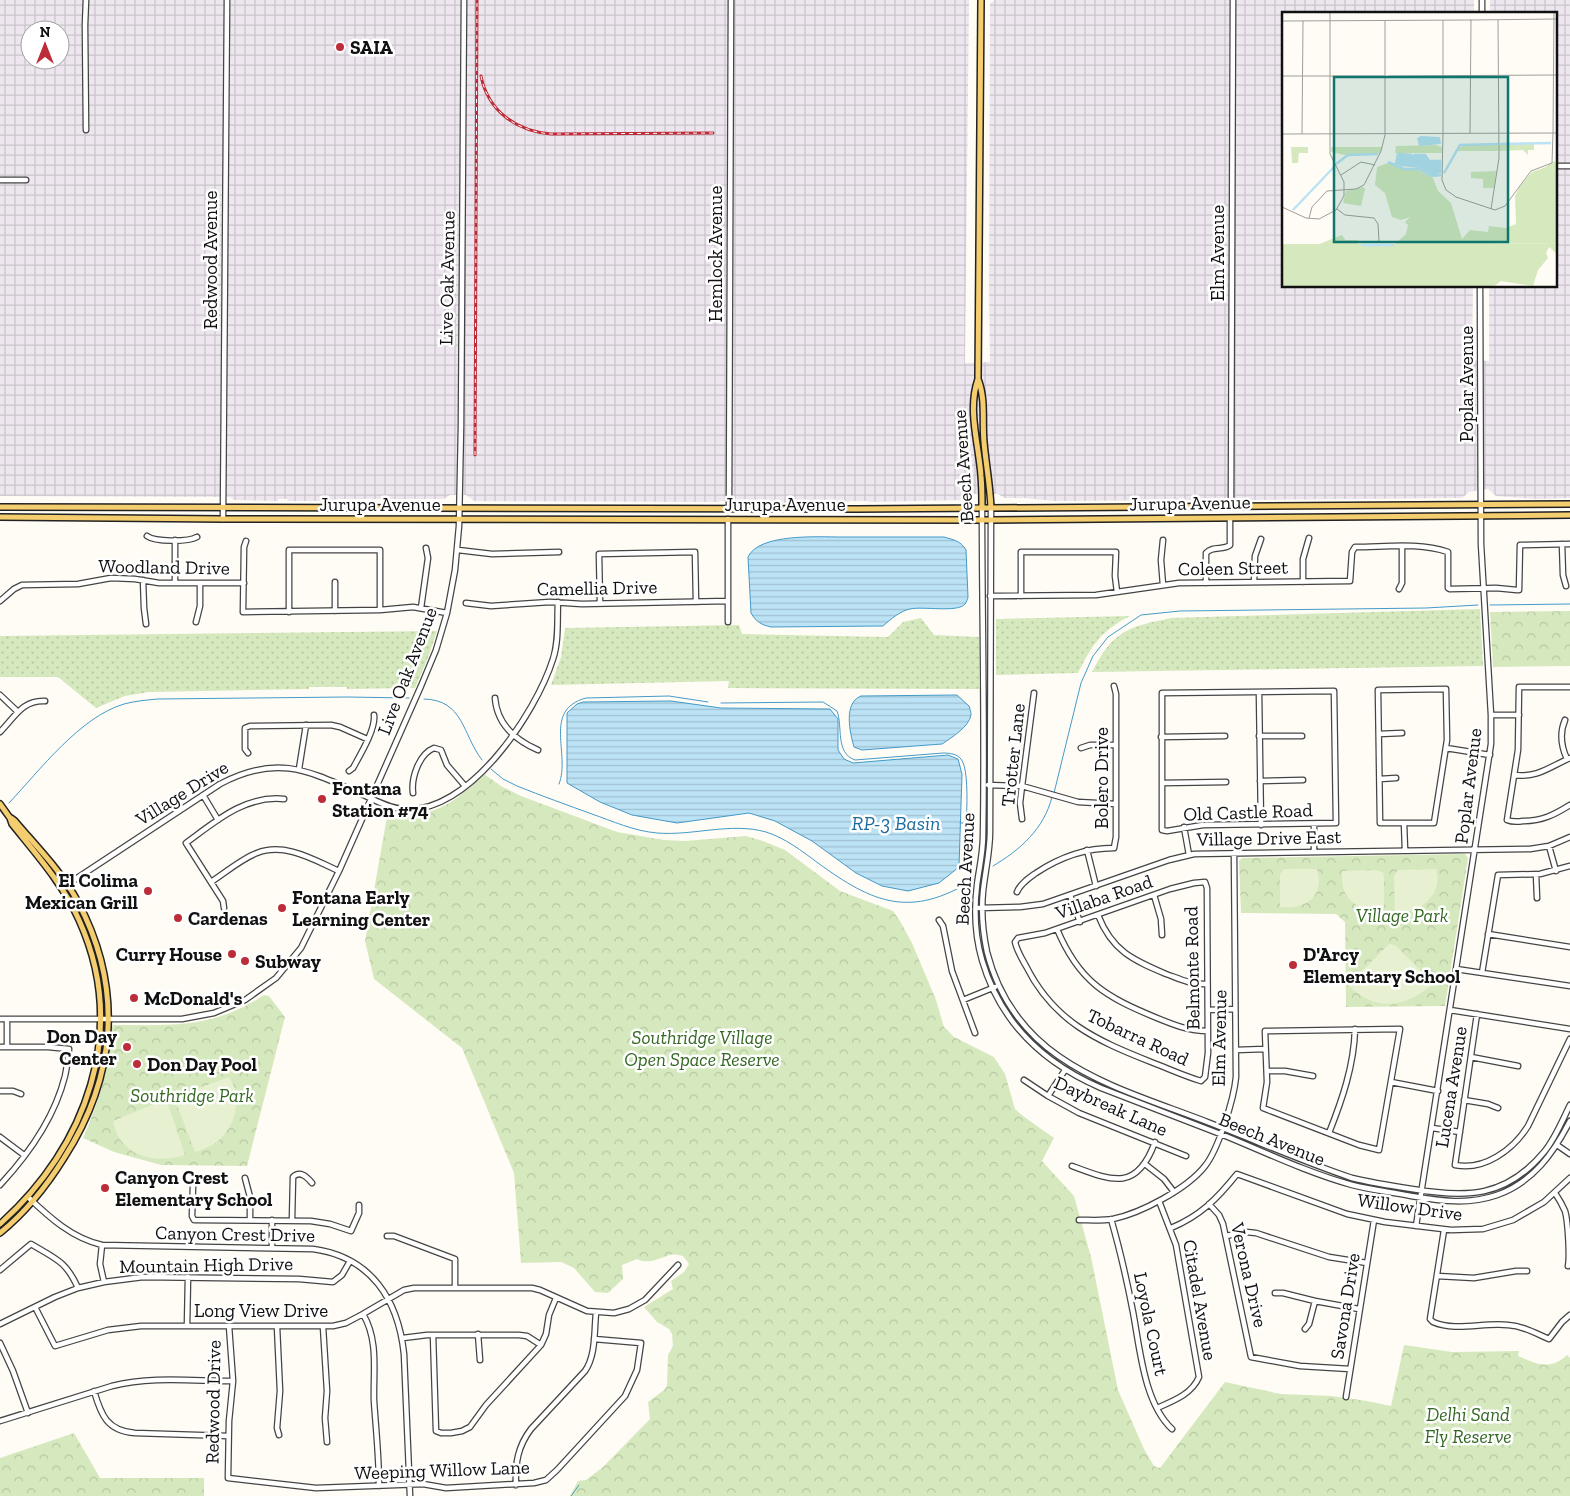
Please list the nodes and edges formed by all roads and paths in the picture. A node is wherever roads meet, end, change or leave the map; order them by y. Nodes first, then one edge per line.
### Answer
1 (86, 0) edge
2 (227, 0) edge
3 (464, 0) edge
4 (732, 0) edge
5 (981, 0) edge
6 (1233, 0) edge
7 (86, 130) dead end
8 (0, 180) edge
9 (26, 180) dead end
10 (1480, 288) edge
11 (978, 379) junction
12 (1570, 504) edge
13 (1482, 505) junction
14 (1231, 506) junction
15 (0, 507) edge
16 (223, 508) junction
17 (458, 508) junction
18 (982, 508) junction
19 (991, 508) junction
20 (729, 509) junction
21 (1570, 515) edge
22 (1482, 516) junction
23 (0, 517) edge
24 (1230, 518) junction
25 (223, 519) junction
26 (459, 519) junction
27 (728, 519) junction
28 (982, 520) junction
29 (990, 520) junction
30 (147, 536) dead end
31 (197, 537) dead end
32 (1309, 538) dead end
33 (1260, 539) dead end
34 (175, 540) junction
35 (1163, 540) dead end
36 (246, 541) dead end
37 (1562, 544) junction
38 (1570, 544) edge
39 (1402, 547) junction
40 (426, 548) dead end
41 (458, 550) junction
42 (559, 552) dead end
43 (143, 580) junction
44 (335, 582) dead end
45 (1254, 582) junction
46 (1303, 582) junction
47 (175, 583) junction
48 (200, 583) junction
49 (244, 583) junction
50 (1206, 583) junction
51 (1163, 585) junction
52 (1566, 586) dead end
53 (1483, 588) junction
54 (1399, 589) dead end
55 (1118, 592) junction
56 (990, 596) junction
57 (1021, 596) junction
58 (0, 601) edge
59 (728, 601) junction
60 (558, 602) junction
61 (696, 602) junction
62 (466, 603) dead end
63 (600, 603) junction
64 (421, 608) junction
65 (380, 610) junction
66 (335, 611) junction
67 (289, 612) junction
68 (447, 613) junction
69 (196, 622) dead end
70 (728, 622) dead end
71 (146, 624) dead end
72 (1114, 686) dead end
73 (1570, 686) edge
74 (1259, 692) junction
75 (1034, 693) dead end
76 (0, 695) edge
77 (495, 698) dead end
78 (45, 701) dead end
79 (18, 712) junction
80 (374, 715) dead end
81 (1491, 715) junction
82 (1519, 715) junction
83 (1565, 720) dead end
84 (306, 725) junction
85 (0, 732) edge
86 (1402, 733) dead end
87 (1379, 734) junction
88 (514, 735) junction
89 (1225, 736) dead end
90 (1260, 736) junction
91 (1302, 736) dead end
92 (1162, 737) junction
93 (367, 739) junction
94 (1116, 745) junction
95 (1081, 748) dead end
96 (1446, 748) junction
97 (538, 750) dead end
98 (248, 753) dead end
99 (1490, 755) junction
100 (1568, 758) edge
101 (299, 769) junction
102 (349, 771) dead end
103 (1514, 775) junction
104 (1396, 778) dead end
105 (1380, 779) junction
106 (1303, 780) dead end
107 (1260, 781) junction
108 (1226, 782) dead end
109 (1162, 783) junction
110 (984, 785) junction
111 (990, 785) junction
112 (465, 786) junction
113 (1022, 786) junction
114 (413, 793) dead end
115 (202, 795) junction
116 (284, 799) dead end
117 (370, 799) junction
118 (0, 804) edge
119 (1116, 804) junction
120 (1570, 805) edge
121 (10, 818) junction
122 (1022, 819) dead end
123 (218, 820) junction
124 (1404, 823) junction
125 (1314, 824) junction
126 (1261, 825) junction
127 (1184, 827) junction
128 (1570, 838) edge
129 (1549, 846) junction
130 (1087, 850) junction
131 (1405, 850) junction
132 (1475, 850) junction
133 (1314, 852) junction
134 (1234, 853) junction
135 (1188, 855) junction
136 (1570, 866) edge
137 (339, 871) junction
138 (1556, 871) junction
139 (1536, 874) junction
140 (211, 882) junction
141 (1205, 882) joint
142 (68, 884) junction
143 (1096, 886) junction
144 (62, 888) junction
145 (1017, 892) dead end
146 (1070, 895) junction
147 (1154, 895) junction
148 (1537, 898) dead end
149 (224, 908) dead end
150 (975, 908) junction
151 (982, 908) junction
152 (1098, 915) junction
153 (940, 920) dead end
154 (1080, 922) junction
155 (1057, 929) junction
156 (1162, 934) dead end
157 (1488, 934) junction
158 (1015, 942) joint
159 (1570, 947) edge
160 (1456, 968) junction
161 (1482, 972) junction
162 (1207, 984) junction
163 (999, 985) junction
164 (1570, 986) edge
165 (993, 988) junction
166 (962, 1000) junction
167 (1235, 1009) junction
168 (1208, 1010) junction
169 (1450, 1010) junction
170 (1477, 1014) junction
171 (0, 1019) edge
172 (7, 1019) junction
173 (101, 1019) junction
174 (108, 1019) junction
175 (1355, 1029) junction
176 (1570, 1029) edge
177 (1208, 1032) junction
178 (975, 1033) dead end
179 (1570, 1039) edge
180 (0, 1047) edge
181 (7, 1047) junction
182 (1265, 1049) junction
183 (1236, 1050) junction
184 (1471, 1057) junction
185 (1069, 1065) junction
186 (1518, 1066) dead end
187 (1064, 1071) junction
188 (1267, 1071) junction
189 (1314, 1076) dead end
190 (1024, 1080) dead end
191 (1201, 1082) joint
192 (1392, 1082) junction
193 (0, 1090) edge
194 (1438, 1091) junction
195 (20, 1094) dead end
196 (1048, 1096) junction
197 (1464, 1100) junction
198 (1570, 1105) edge
199 (1498, 1108) dead end
200 (1570, 1121) edge
201 (1222, 1128) junction
202 (1432, 1128) junction
203 (1460, 1132) junction
204 (1329, 1133) junction
205 (1220, 1134) junction
206 (0, 1137) edge
207 (1155, 1142) junction
208 (1552, 1142) junction
209 (1558, 1146) junction
210 (1570, 1154) edge
211 (24, 1155) junction
212 (1186, 1156) dead end
213 (1145, 1164) junction
214 (1072, 1166) dead end
215 (196, 1178) dead end
216 (245, 1178) dead end
217 (1570, 1178) edge
218 (312, 1183) dead end
219 (0, 1185) edge
220 (1422, 1190) junction
221 (1174, 1192) junction
222 (1555, 1193) junction
223 (28, 1197) junction
224 (1421, 1197) junction
225 (33, 1201) junction
226 (1158, 1201) junction
227 (1210, 1204) junction
228 (359, 1205) dead end
229 (1111, 1219) junction
230 (250, 1220) junction
231 (272, 1220) junction
232 (292, 1220) junction
233 (1079, 1220) dead end
234 (1374, 1220) junction
235 (0, 1224) edge
236 (1416, 1226) junction
237 (1171, 1228) junction
238 (1444, 1230) junction
239 (0, 1233) edge
240 (387, 1236) dead end
241 (1226, 1236) junction
242 (102, 1245) junction
243 (272, 1248) junction
244 (350, 1261) junction
245 (1367, 1263) junction
246 (678, 1266) dead end
247 (1568, 1266) dead end
248 (0, 1270) edge
249 (1527, 1271) dead end
250 (1437, 1276) junction
251 (188, 1278) junction
252 (104, 1282) junction
253 (78, 1288) junction
254 (455, 1288) junction
255 (1275, 1293) dead end
256 (556, 1298) junction
257 (389, 1299) junction
258 (1315, 1301) junction
259 (35, 1307) junction
260 (1360, 1309) junction
261 (596, 1313) junction
262 (363, 1314) junction
263 (1570, 1315) edge
264 (0, 1324) edge
265 (187, 1326) junction
266 (229, 1326) junction
267 (277, 1327) junction
268 (323, 1327) junction
269 (1305, 1329) dead end
270 (433, 1334) junction
271 (478, 1334) junction
272 (403, 1338) junction
273 (594, 1339) junction
274 (0, 1343) edge
275 (541, 1345) junction
276 (480, 1360) dead end
277 (1350, 1369) junction
278 (233, 1381) junction
279 (94, 1392) junction
280 (1346, 1397) dead end
281 (1157, 1408) junction
282 (28, 1412) junction
283 (0, 1421) edge
284 (1172, 1430) dead end
285 (279, 1435) dead end
286 (228, 1436) junction
287 (327, 1442) dead end
288 (228, 1478) joint
289 (516, 1484) junction
290 (410, 1485) junction
291 (379, 1486) junction
292 (410, 1496) edge

1 - 7 street
2 - 16 street, Redwood Avenue
3 - 17 street, Live Oak Avenue
4 - 20 street, Hemlock Avenue
5 - 11 main road, Beech Avenue
6 - 14 street, Elm Avenue
8 - 9 street
10 - 13 street, Poplar Avenue
11 - 18 main road, Beech Avenue
11 - 19 main road, Beech Avenue
12 - 13 main road, Jurupa Avenue
13 - 14 main road, Jurupa Avenue
13 - 22 street, Poplar Avenue
14 - 19 main road, Jurupa Avenue
15 - 16 main road, Jurupa Avenue
16 - 17 main road, Jurupa Avenue
16 - 25 street, Redwood Avenue
17 - 20 main road, Jurupa Avenue
17 - 26 street, Live Oak Avenue
18 - 19 main road, Jurupa Avenue
18 - 20 main road, Jurupa Avenue
18 - 28 street, Beech Avenue
19 - 29 street, Beech Avenue
21 - 22 main road, Jurupa Avenue
22 - 24 main road, Jurupa Avenue
22 - 53 street, Poplar Avenue
23 - 25 main road, Jurupa Avenue
24 - 29 main road, Jurupa Avenue
24 - 50 street
25 - 26 main road, Jurupa Avenue
26 - 27 main road, Jurupa Avenue
26 - 41 street, Live Oak Avenue
27 - 28 main road, Jurupa Avenue
27 - 59 street
28 - 29 main road, Jurupa Avenue
28 - 110 street, Beech Avenue
29 - 56 street, Beech Avenue
30 - 34 street
31 - 34 street
32 - 46 street
33 - 45 street
34 - 47 street
35 - 51 street
36 - 49 street
37 - 38 street
37 - 52 street
37 - 53 street
39 - 46 street, Coleen Street
39 - 53 street, Coleen Street
39 - 54 street
40 - 64 street
41 - 42 street
41 - 68 street, Live Oak Avenue
43 - 47 street, Woodland Drive
43 - 58 street, Woodland Drive
43 - 71 street
44 - 66 street
45 - 46 street, Coleen Street
45 - 50 street, Coleen Street
47 - 48 street, Woodland Drive
48 - 49 street, Woodland Drive
48 - 69 street
49 - 67 street
50 - 51 street, Coleen Street
51 - 55 street, Coleen Street
53 - 81 street, Poplar Avenue
55 - 57 street, Coleen Street
55 - 57 street
56 - 57 street, Coleen Street
56 - 111 street, Beech Avenue
59 - 61 street, Camellia Drive
59 - 70 street
60 - 62 street, Camellia Drive
60 - 63 street, Camellia Drive
60 - 88 street, Village Drive
61 - 63 street, Camellia Drive
61 - 63 street
64 - 65 street
64 - 68 street
65 - 66 street
65 - 67 street
66 - 67 street
68 - 117 street, Live Oak Avenue
72 - 94 street, Bolero Drive
73 - 82 street
74 - 90 street
74 - 92 street
74 - 125 street, Old Castle Road
75 - 113 street, Trotter Lane
76 - 79 street
77 - 88 street
78 - 79 street
79 - 85 street
80 - 93 street
81 - 82 street
81 - 99 street, Poplar Avenue
82 - 103 street
83 - 100 street
84 - 93 street
84 - 98 street
84 - 101 street
86 - 87 street
87 - 96 street
87 - 105 street
88 - 97 street
88 - 112 street, Village Drive
89 - 92 street
90 - 91 street
90 - 107 street
92 - 109 street
93 - 102 street
94 - 95 street
94 - 119 street, Bolero Drive
96 - 99 street
96 - 124 street
99 - 132 street, Poplar Avenue
100 - 103 street
101 - 115 street, Village Drive
101 - 117 street, Village Drive
103 - 120 street
104 - 105 street
105 - 124 street
106 - 107 street
107 - 126 street
108 - 109 street
109 - 127 street, Old Castle Road
110 - 111 street
110 - 150 street, Beech Avenue
111 - 113 street
111 - 151 street, Beech Avenue
112 - 114 street
112 - 117 street, Village Drive
113 - 119 street
113 - 122 street, Trotter Lane
115 - 123 street
115 - 142 street, Village Drive
116 - 123 street
117 - 137 street, Live Oak Avenue
118 - 121 main road
119 - 130 street, Bolero Drive
121 - 142 main road
121 - 144 main road
123 - 140 street
124 - 131 street
125 - 126 street, Old Castle Road
125 - 133 street
126 - 127 street, Old Castle Road
127 - 135 street
128 - 129 street, Village Drive East
129 - 132 street, Village Drive East
129 - 138 street
130 - 143 street
130 - 145 street, Bolero Drive
131 - 132 street, Village Drive East
131 - 133 street, Village Drive East
132 - 160 street, Poplar Avenue
133 - 134 street, Village Drive East
134 - 135 street, Village Drive East
134 - 167 street, Elm Avenue
135 - 143 street, Village Drive East
136 - 138 street
137 - 140 street
137 - 174 street, Live Oak Avenue
138 - 139 street
139 - 148 street
139 - 157 street
140 - 149 street
141 - 147 street, Villaba Road
141 - 162 street, Belmonte Road
142 - 144 street, Village Drive
142 - 174 main road
143 - 146 street, Village Drive East
144 - 173 main road
146 - 151 street, Village Drive East
146 - 154 street
147 - 152 street, Villaba Road
147 - 156 street
150 - 151 street, Village Drive East
150 - 165 street, Beech Avenue
151 - 163 street, Beech Avenue
152 - 154 street, Villaba Road
152 - 162 street
153 - 166 street
154 - 155 street, Villaba Road
155 - 158 street, Villaba Road
155 - 177 street
157 - 159 street
157 - 161 street
158 - 191 street, Tobarra Road
160 - 161 street
160 - 169 street, Poplar Avenue
161 - 164 street
162 - 168 street, Belmonte Road
163 - 165 street
163 - 185 street, Beech Avenue
165 - 166 street
165 - 187 street, Beech Avenue
166 - 178 street
167 - 168 street
167 - 183 street, Elm Avenue
168 - 177 street, Belmonte Road
169 - 170 street
169 - 194 street, Poplar Avenue
170 - 176 street
170 - 184 street, Lucena Avenue
171 - 172 street, Live Oak Avenue
172 - 173 street, Live Oak Avenue
172 - 181 street
173 - 174 street, Live Oak Avenue
173 - 223 main road
174 - 225 main road
175 - 182 street
175 - 192 street
175 - 204 street
177 - 191 street, Belmonte Road
179 - 203 street, Lucena Avenue
180 - 181 street
181 - 211 street
182 - 183 street
182 - 188 street
183 - 201 street, Elm Avenue
184 - 186 street
184 - 197 street, Lucena Avenue
185 - 187 street
185 - 201 street, Beech Avenue
187 - 196 street
187 - 205 street, Beech Avenue
188 - 189 street
188 - 204 street
190 - 196 street, Daybreak Lane
192 - 194 street
192 - 204 street
193 - 195 street
194 - 202 street, Poplar Avenue
196 - 207 street, Daybreak Lane
197 - 199 street
197 - 203 street, Lucena Avenue
198 - 208 street, Beech Avenue
200 - 209 street, Beech Avenue
201 - 205 street, Elm Avenue
201 - 220 street, Beech Avenue
202 - 203 street
202 - 220 street, Poplar Avenue
205 - 221 street, Elm Avenue
205 - 224 street, Beech Avenue
206 - 211 street
207 - 212 street, Daybreak Lane
207 - 213 street
208 - 209 street
208 - 220 street, Beech Avenue
209 - 210 street
209 - 224 street, Beech Avenue
211 - 219 street
213 - 214 street
213 - 221 street
215 - 230 street
216 - 230 street
217 - 222 street, Willow Drive
218 - 232 street
220 - 224 street, Poplar Avenue
221 - 226 street, Elm Avenue
222 - 238 street, Willow Drive
222 - 247 street
223 - 225 street, Canyon Crest Drive
223 - 235 main road
224 - 236 street, Poplar Avenue
225 - 239 main road
225 - 242 street, Canyon Crest Drive
226 - 229 street, Elm Avenue
226 - 237 street, Citadel Avenue
227 - 234 street, Willow Drive
227 - 237 street
227 - 241 street, Verona Drive
228 - 232 street
229 - 233 street, Elm Avenue
229 - 281 street, Loyola Court
230 - 231 street
231 - 232 street
231 - 243 street
234 - 236 street, Willow Drive
234 - 245 street, Savona Drive
236 - 238 street, Willow Drive
237 - 281 street, Citadel Avenue
238 - 250 street
240 - 254 street
241 - 245 street
241 - 277 street, Verona Drive
242 - 243 street, Canyon Crest Drive
242 - 252 street
243 - 244 street, Canyon Crest Drive
244 - 251 street, Mountain High Drive
244 - 257 street, Canyon Crest Drive
245 - 260 street, Savona Drive
246 - 261 street, Long View Drive
248 - 253 street
249 - 250 street
250 - 263 street
251 - 252 street, Mountain High Drive
251 - 265 street, Redwood Drive
252 - 253 street, Mountain High Drive
253 - 259 street, Mountain High Drive
254 - 256 street, Long View Drive
254 - 257 street, Long View Drive
255 - 258 street
256 - 261 street, Long View Drive
256 - 275 street
257 - 262 street, Long View Drive
257 - 272 street, Canyon Crest Drive
258 - 260 street
258 - 269 street
259 - 264 street, Mountain High Drive
259 - 265 street, Long View Drive
260 - 277 street, Savona Drive
261 - 273 street
262 - 268 street, Long View Drive
262 - 291 street
265 - 266 street, Long View Drive
266 - 267 street, Long View Drive
266 - 278 street, Redwood Drive
267 - 268 street, Long View Drive
267 - 285 street
268 - 287 street
270 - 271 street
270 - 272 street
270 - 275 street
271 - 275 street
271 - 276 street
272 - 290 street, Canyon Crest Drive
273 - 289 street
273 - 289 street, Weeping Willow Lane
274 - 282 street
277 - 280 street, Savona Drive
278 - 279 street
278 - 286 street, Redwood Drive
279 - 282 street
279 - 286 street
281 - 284 street, Loyola Court
282 - 283 street
286 - 288 street, Redwood Drive
288 - 291 street, Weeping Willow Lane
289 - 290 street, Weeping Willow Lane
290 - 291 street, Weeping Willow Lane
290 - 292 street, Canyon Crest Drive

